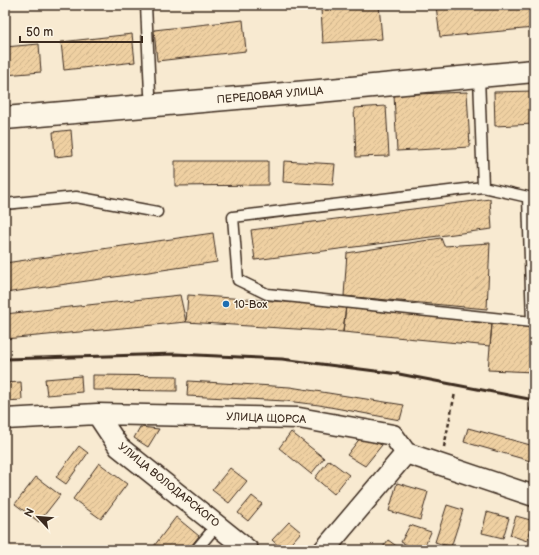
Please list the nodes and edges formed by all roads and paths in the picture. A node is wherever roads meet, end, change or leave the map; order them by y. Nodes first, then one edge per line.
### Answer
1 (146, 5) edge
2 (534, 60) edge
3 (534, 71) edge
4 (479, 77) junction
5 (150, 93) junction
6 (5, 106) edge
7 (5, 118) edge
8 (483, 188) junction
9 (5, 204) edge
10 (157, 212) dead end
11 (455, 393) dead end
12 (534, 399) edge
13 (530, 411) dead end
14 (97, 414) junction
15 (5, 419) edge
16 (406, 453) junction
17 (440, 463) junction
18 (534, 496) edge
19 (217, 524) junction
20 (196, 550) edge
21 (248, 550) edge
22 (324, 550) edge

1 - 5 lane
2 - 5 main road, ПЕРЕДОВАЯ УЛИЦА
3 - 4 main road, ПЕРЕДОВАЯ УЛИЦА
4 - 7 main road, ПЕРЕДОВАЯ УЛИЦА
4 - 8 lane
5 - 6 main road, ПЕРЕДОВАЯ УЛИЦА
8 - 8 lane
9 - 10 lane
11 - 17 path
12 - 13 path
14 - 15 street, УЛИЦА ЩОРСА
14 - 16 street, УЛИЦА ЩОРСА
14 - 19 street, УЛИЦА ВОЛОДАРСКОГО
16 - 17 street
16 - 22 street
17 - 18 street
19 - 20 lane
19 - 21 street, УЛИЦА ВОЛОДАРСКОГО

